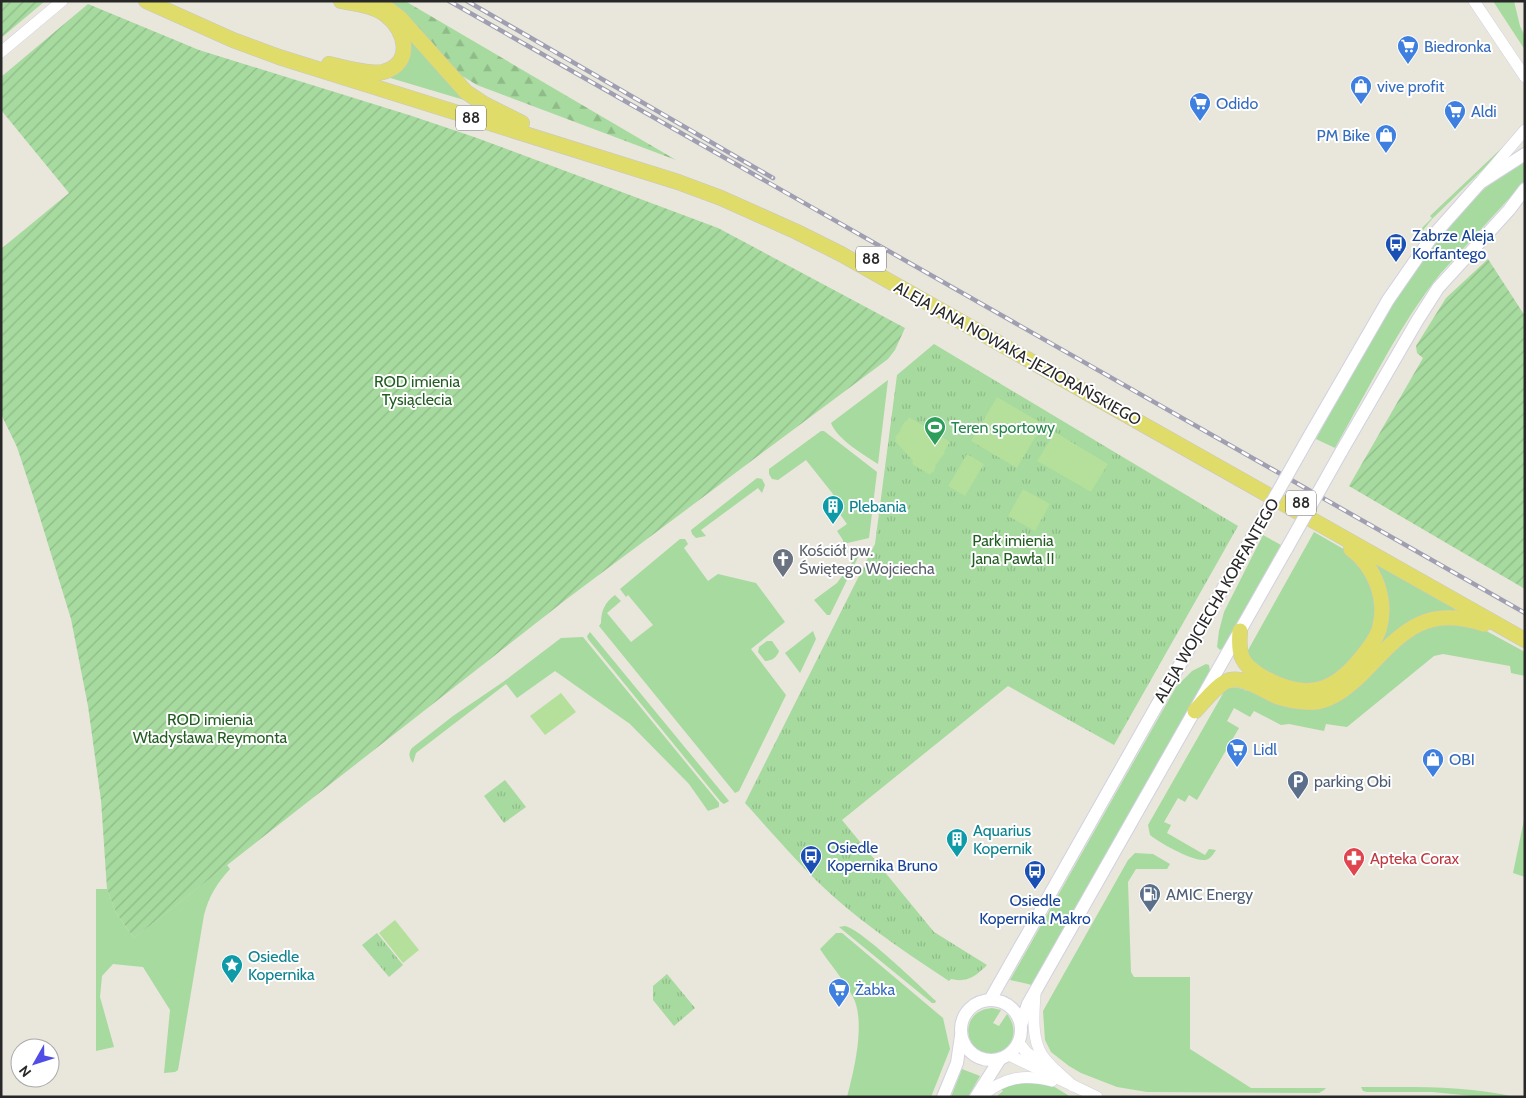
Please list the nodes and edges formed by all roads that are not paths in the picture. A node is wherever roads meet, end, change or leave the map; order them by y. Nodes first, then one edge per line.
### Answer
1 (62, 1) edge
2 (146, 1) edge
3 (168, 1) edge
4 (341, 1) edge
5 (371, 1) edge
6 (1474, 1) edge
7 (1, 52) edge
8 (329, 64) junction
9 (1521, 68) edge
10 (1525, 77) edge
11 (1525, 84) edge
12 (522, 124) junction
13 (1525, 130) edge
14 (1525, 154) edge
15 (1480, 182) junction
16 (1525, 189) edge
17 (1525, 198) edge
18 (1509, 210) junction
19 (1316, 522) junction
20 (1240, 630) junction
21 (1518, 631) edge
22 (1525, 640) edge
23 (1195, 711) junction
24 (1035, 993) junction
25 (990, 1000) junction
26 (1021, 1025) junction
27 (961, 1034) junction
28 (1019, 1043) junction
29 (1004, 1057) junction
30 (1073, 1086) junction
31 (943, 1097) edge
32 (976, 1097) edge
33 (982, 1097) edge
34 (1097, 1097) edge

1 - 7 street
2 - 19 main road, ALEJA JANA NOWAKA-JEZIORAŃSKIEGO / 88
3 - 8 main road, ALEJA JANA NOWAKA-JEZIORAŃSKIEGO / 88
4 - 8 main road
5 - 12 main road
6 - 9 street
8 - 12 main road, ALEJA JANA NOWAKA-JEZIORAŃSKIEGO / 88
9 - 10 street
9 - 11 street
12 - 21 main road, ALEJA JANA NOWAKA-JEZIORAŃSKIEGO / 88
13 - 15 street
14 - 15 main road, ALEJA WOJCIECHA KORFANTEGO
15 - 25 main road, ALEJA WOJCIECHA KORFANTEGO, bridge
16 - 18 main road
17 - 18 street
18 - 20 main road, bridge
19 - 20 main road
19 - 21 main road, ALEJA JANA NOWAKA-JEZIORAŃSKIEGO / 88
20 - 23 main road
21 - 22 main road, ALEJA JANA NOWAKA-JEZIORAŃSKIEGO / 88
21 - 23 main road
23 - 24 main road
24 - 26 main road
24 - 30 street
25 - 26 main road
25 - 27 main road
26 - 28 main road
27 - 29 main road
27 - 31 main road
28 - 29 main road
28 - 30 street
29 - 30 street
29 - 32 main road
30 - 33 street
30 - 34 street

